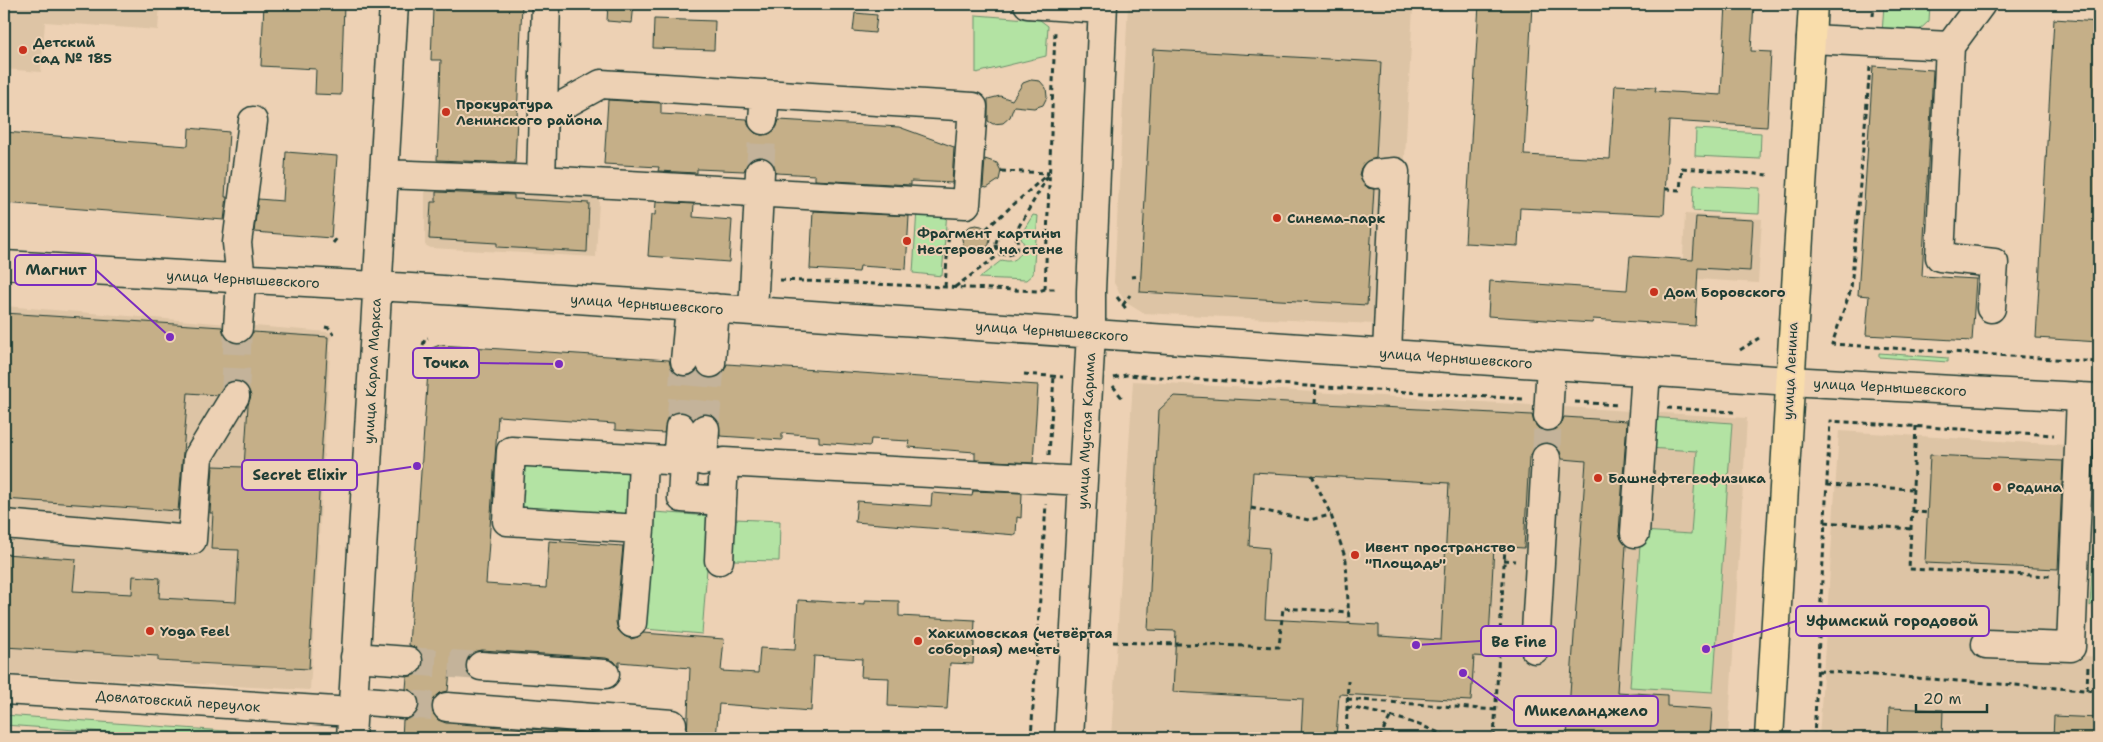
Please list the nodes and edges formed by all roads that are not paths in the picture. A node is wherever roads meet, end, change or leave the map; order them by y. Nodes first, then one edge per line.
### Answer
1 (394, 4) edge
2 (546, 4) edge
3 (1028, 4) edge
4 (1813, 4) edge
5 (1981, 4) edge
6 (1102, 6) edge
7 (1811, 39) junction
8 (1950, 46) junction
9 (543, 116) junction
10 (253, 121) dead end
11 (384, 174) junction
12 (1375, 174) dead end
13 (541, 180) junction
14 (759, 182) junction
15 (4, 265) edge
16 (241, 279) junction
17 (376, 286) junction
18 (703, 308) junction
19 (1991, 308) dead end
20 (753, 311) junction
21 (238, 328) tunnel mouth
22 (1091, 333) junction
23 (1387, 353) junction
24 (698, 362) tunnel mouth
25 (1551, 365) junction
26 (1646, 372) junction
27 (1789, 381) junction
28 (235, 396) tunnel mouth
29 (2090, 398) edge
30 (1548, 408) tunnel mouth
31 (692, 428) tunnel mouth
32 (1546, 458) tunnel mouth
33 (644, 459) junction
34 (690, 461) junction
35 (1083, 481) junction
36 (722, 501) junction
37 (4, 524) edge
38 (640, 529) junction
39 (1635, 533) dead end
40 (719, 560) dead end
41 (632, 623) dead end
42 (1986, 644) dead end
43 (1535, 648) dead end
44 (355, 657) junction
45 (408, 661) tunnel mouth
46 (481, 666) tunnel mouth
47 (604, 674) dead end
48 (4, 690) edge
49 (404, 704) tunnel mouth
50 (447, 707) tunnel mouth
51 (352, 717) edge
52 (671, 738) edge
53 (1070, 738) edge
54 (1769, 738) edge

1 - 11 street, улица Карла Маркса
2 - 9 street
3 - 6 street
4 - 7 main road, улица Ленина
5 - 8 street
6 - 22 street, улица Мустая Карима
7 - 8 street
7 - 27 main road, улица Ленина
8 - 19 street
9 - 13 street
9 - 14 street
10 - 16 street
11 - 13 street
11 - 17 street, улица Карла Маркса
12 - 23 street
13 - 14 street
14 - 20 street
15 - 16 street, улица Чернышевского
16 - 17 street, улица Чернышевского
16 - 21 street
17 - 18 street, улица Чернышевского
17 - 44 street, улица Карла Маркса
18 - 20 street, улица Чернышевского
18 - 24 street
20 - 22 street, улица Чернышевского
22 - 23 street, улица Чернышевского
22 - 35 street, улица Мустая Карима
23 - 25 street, улица Чернышевского
25 - 26 street, улица Чернышевского
25 - 30 street
26 - 27 street, улица Чернышевского
26 - 39 street
27 - 29 street, улица Чернышевского
27 - 54 main road, улица Ленина
28 - 37 street
29 - 42 street
31 - 34 street
32 - 43 street
33 - 34 street
33 - 38 street
33 - 38 street
34 - 36 street
35 - 36 street
35 - 53 street, улица Мустая Карима
36 - 40 street
38 - 41 street
44 - 45 street
44 - 51 street, улица Карла Маркса
46 - 47 street
48 - 51 street, Довлатовский переулок
49 - 51 street, Довлатовский переулок
50 - 52 street

